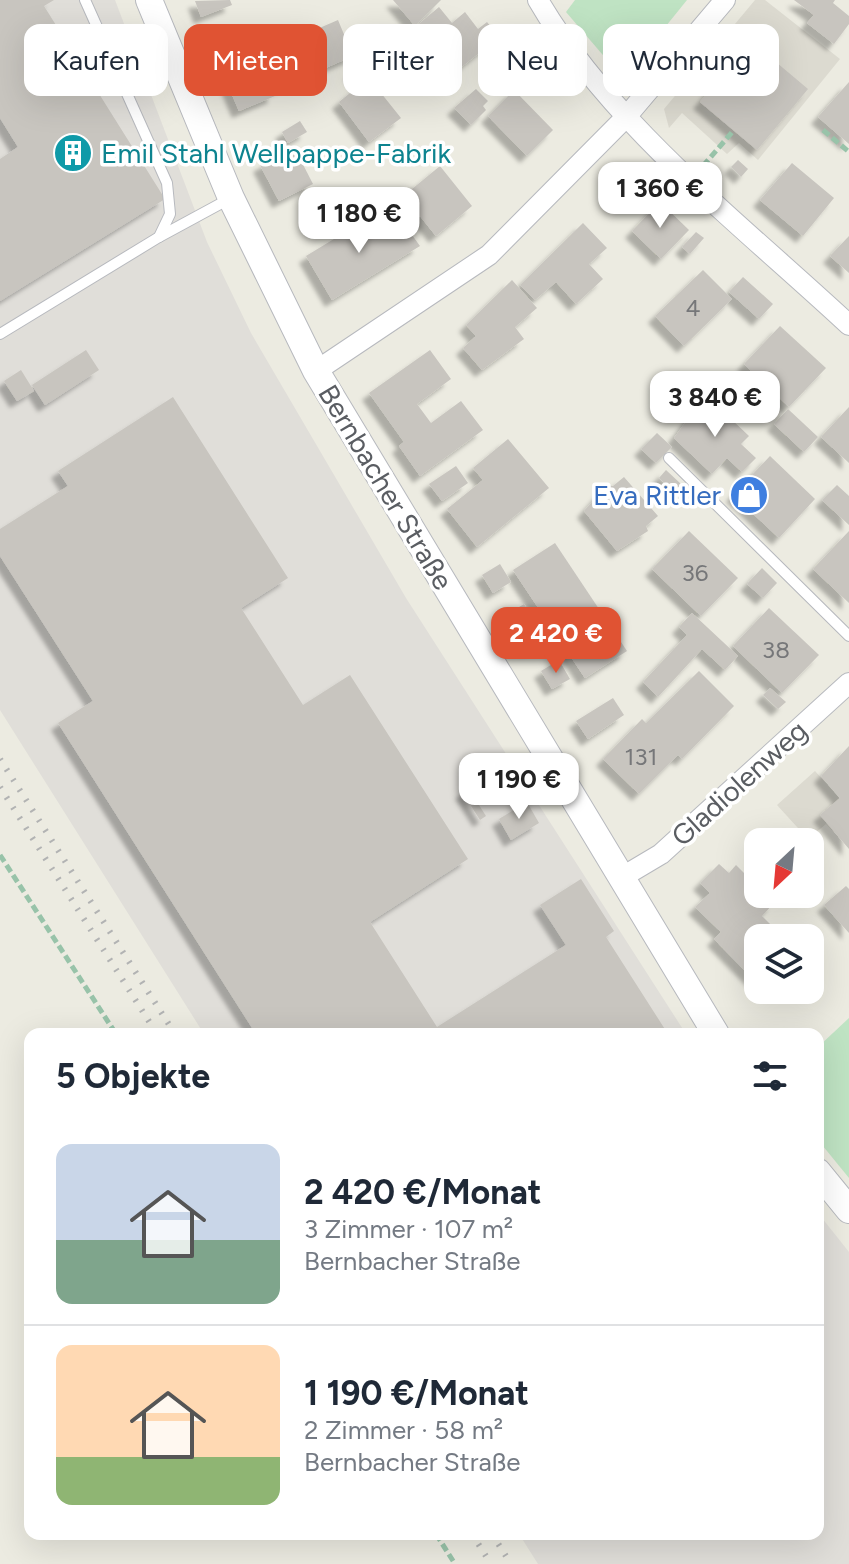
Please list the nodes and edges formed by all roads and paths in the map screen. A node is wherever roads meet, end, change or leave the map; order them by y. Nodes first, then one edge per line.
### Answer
1 (85, 0) edge
2 (149, 0) edge
3 (538, 0) edge
4 (725, 0) edge
5 (626, 117) junction
6 (734, 130) dead end
7 (823, 130) dead end
8 (849, 152) edge
9 (691, 178) junction
10 (231, 198) junction
11 (159, 237) junction
12 (849, 325) edge
13 (0, 334) edge
14 (316, 371) junction
15 (669, 458) dead end
16 (849, 636) edge
17 (849, 683) edge
18 (0, 855) edge
19 (624, 876) junction
20 (112, 1028) edge
21 (713, 1028) edge
22 (824, 1179) edge
23 (849, 1210) edge
24 (440, 1540) edge
25 (455, 1564) edge

1 - 11 lane
2 - 10 street, Bernbacher Straße
3 - 5 street
4 - 5 street
5 - 9 street
5 - 14 street
6 - 9 path
7 - 8 path
9 - 12 street
10 - 11 lane
10 - 14 street, Bernbacher Straße
11 - 13 lane
14 - 19 street, Bernbacher Straße
15 - 16 lane
17 - 19 street, Gladiolenweg
18 - 20 path
19 - 21 street, Bernbacher Straße
22 - 23 street
24 - 25 path

